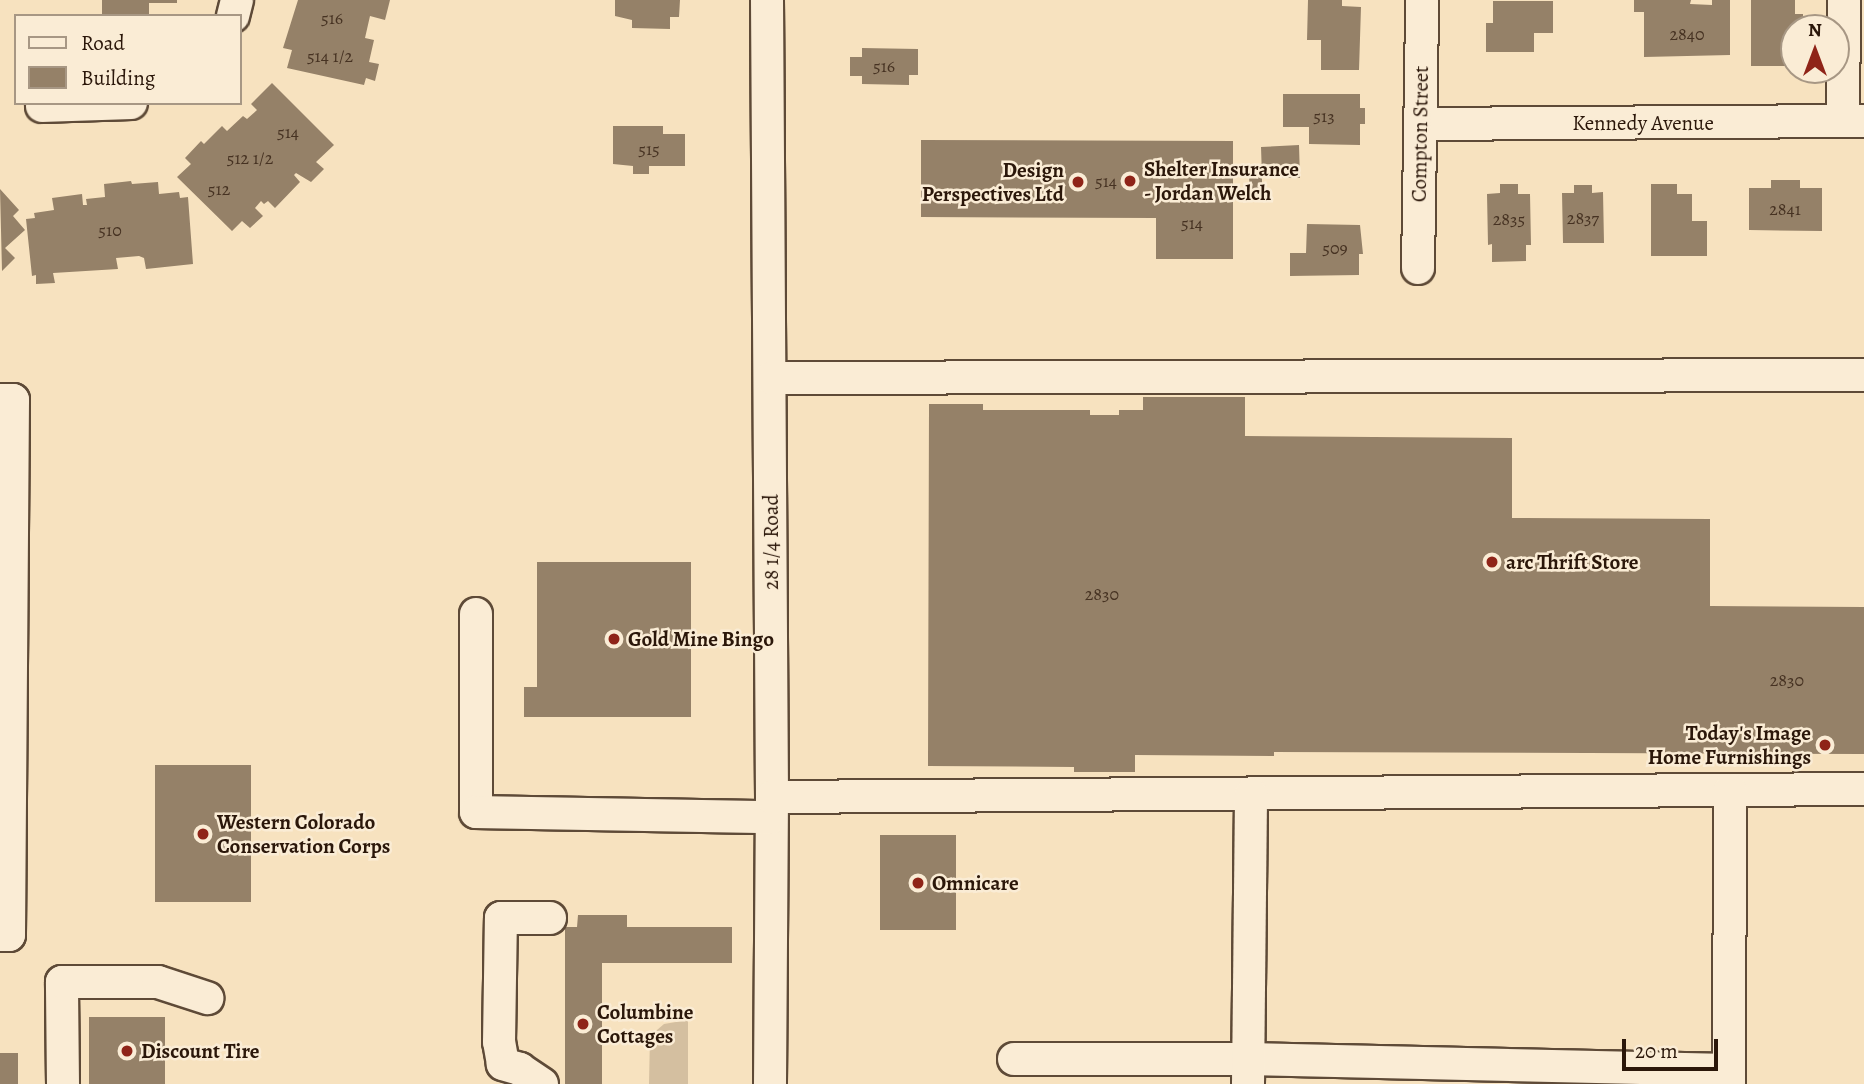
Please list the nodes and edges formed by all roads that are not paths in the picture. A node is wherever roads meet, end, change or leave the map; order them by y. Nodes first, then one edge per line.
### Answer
1 (767, 0) edge
2 (1422, 0) edge
3 (1844, 0) edge
4 (72, 105) edge
5 (42, 106) dead end
6 (1853, 121) edge
7 (1421, 124) junction
8 (1418, 268) dead end
9 (1864, 375) edge
10 (771, 378) junction
11 (0, 400) edge
12 (476, 614) dead end
13 (1864, 789) edge
14 (1730, 790) junction
15 (1251, 794) junction
16 (772, 807) junction
17 (550, 918) dead end
18 (0, 935) edge
19 (207, 998) dead end
20 (1014, 1059) dead end
21 (1248, 1072) edge
22 (1729, 1077) edge
23 (63, 1084) edge
24 (542, 1084) edge
25 (769, 1084) edge

1 - 10 street, 28 1/4 Road
2 - 7 street, Compton Street
3 - 6 street
4 - 5 street
6 - 7 street, Kennedy Avenue
7 - 8 street, Compton Street
9 - 10 street
10 - 16 street, 28 1/4 Road
11 - 18 street
12 - 16 street
13 - 14 street
14 - 15 street
14 - 22 street
15 - 16 street
15 - 21 street
16 - 25 street, 28 1/4 Road
17 - 24 street
19 - 23 street
20 - 21 street
21 - 22 street

